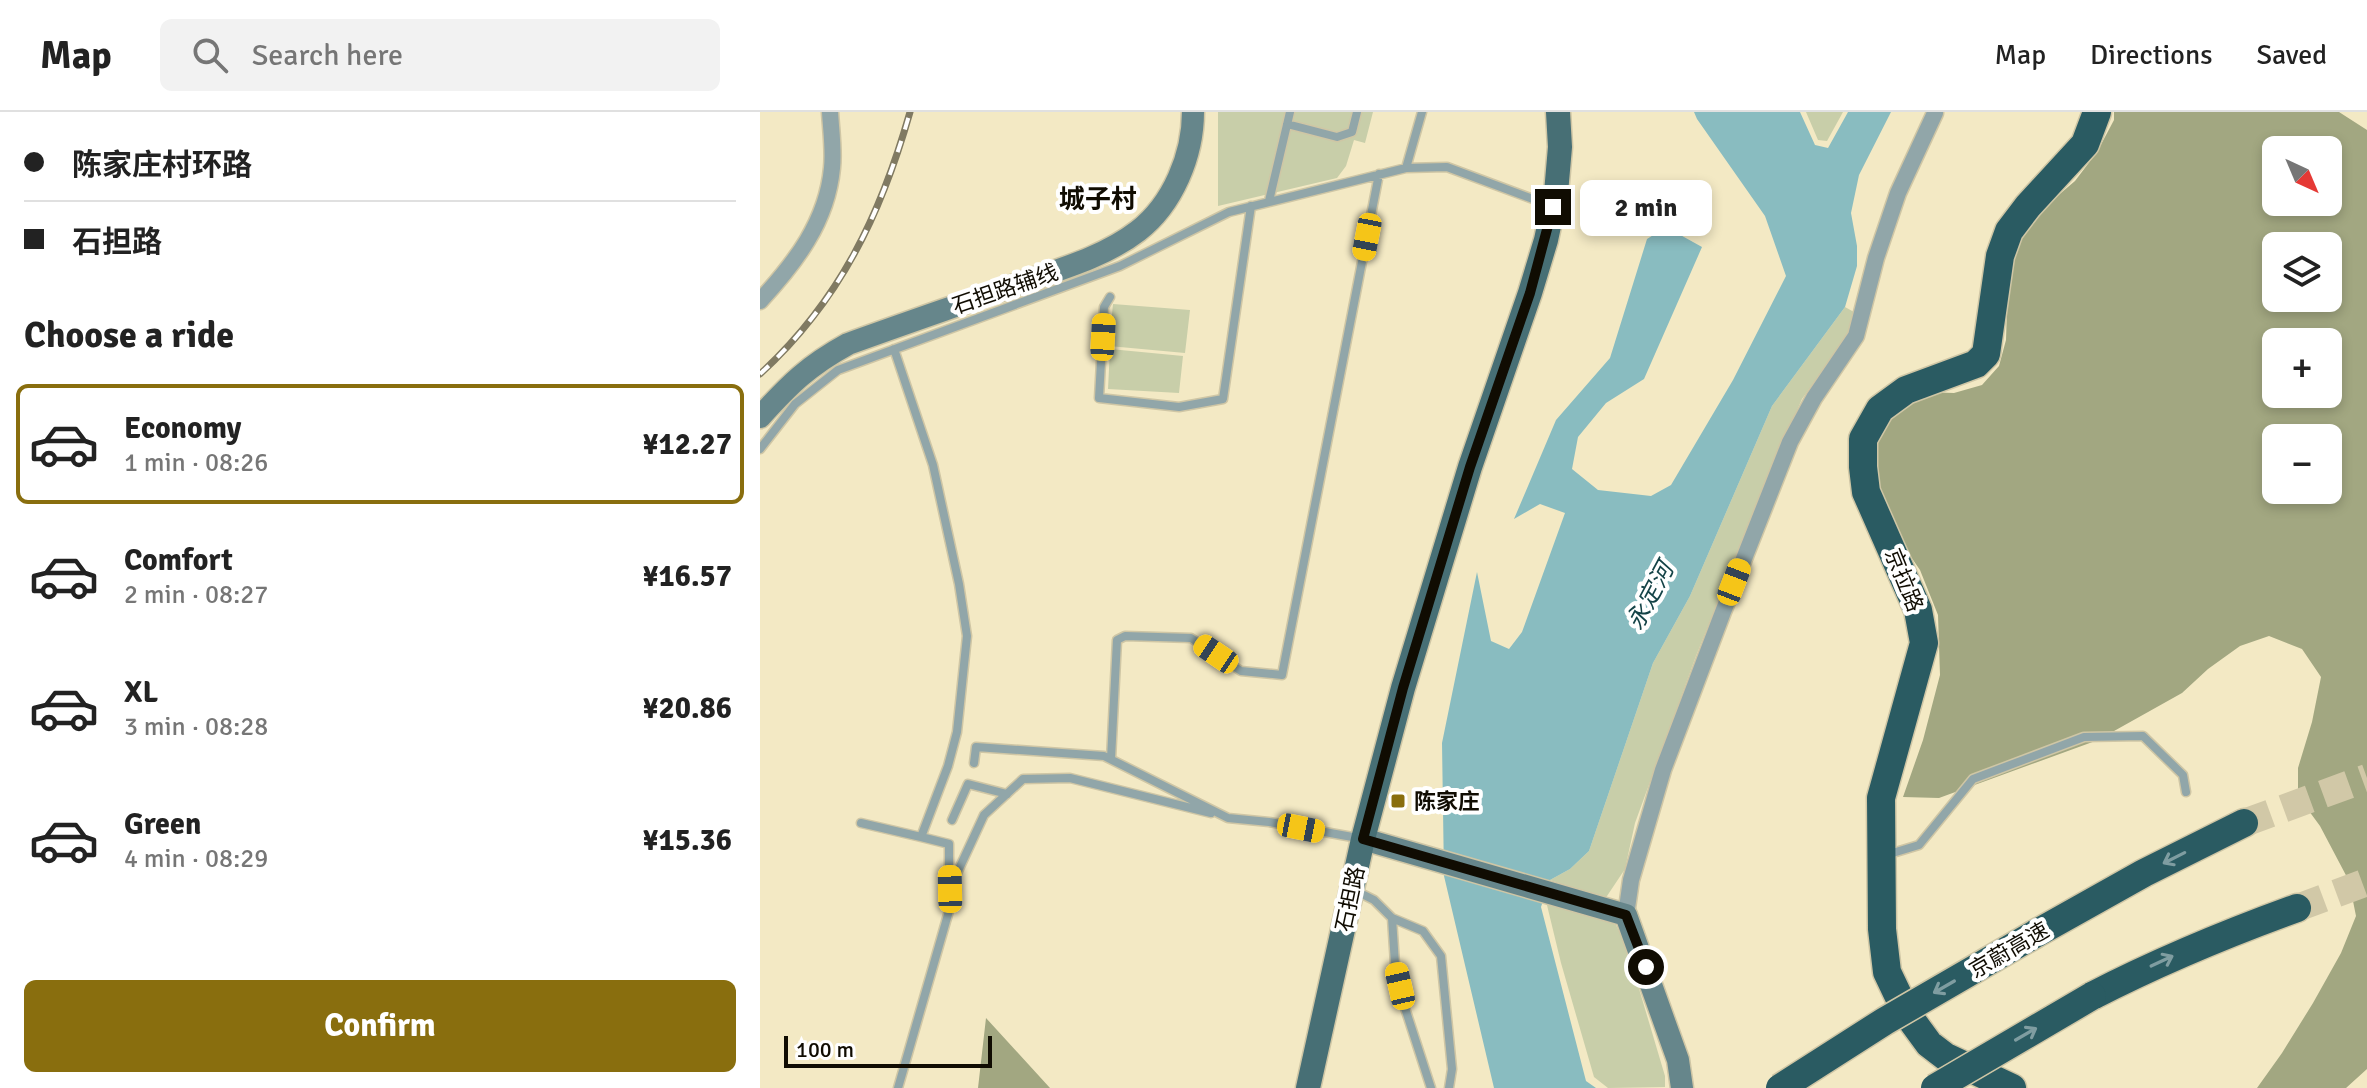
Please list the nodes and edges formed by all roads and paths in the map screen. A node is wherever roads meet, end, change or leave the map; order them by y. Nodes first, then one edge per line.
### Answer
1 (830, 112) edge
2 (1193, 112) edge
3 (1290, 112) edge
4 (1357, 112) edge
5 (1422, 112) edge
6 (1558, 112) edge
7 (2097, 112) edge
8 (1935, 113) edge
9 (1287, 124) junction
10 (1406, 168) junction
11 (1379, 174) junction
12 (1269, 201) junction
13 (1251, 206) junction
14 (1553, 207) junction
15 (1110, 297) dead end
16 (760, 301) edge
17 (894, 349) junction
18 (760, 417) edge
19 (760, 449) edge
20 (1111, 759) junction
21 (974, 763) dead end
22 (2186, 792) dead end
23 (1007, 794) junction
24 (1228, 818) junction
25 (952, 820) dead end
26 (861, 823) dead end
27 (2244, 823) tunnel mouth
28 (921, 837) junction
29 (1363, 839) junction
30 (1882, 857) junction
31 (950, 889) junction
32 (1352, 889) junction
33 (2297, 908) tunnel mouth
34 (1626, 915) junction
35 (1392, 918) junction
36 (898, 1088) edge
37 (1308, 1088) edge
38 (1431, 1088) edge
39 (1449, 1088) edge
40 (1682, 1088) edge
41 (1780, 1088) edge
42 (1935, 1088) edge
43 (2012, 1088) edge

1 - 16 street
2 - 18 main road, 石担路辅线
3 - 9 lane
4 - 9 lane
5 - 10 lane
6 - 14 main road, 石担路
7 - 30 highway, 京拉路
8 - 34 street
9 - 12 lane
10 - 11 lane
10 - 14 lane
11 - 12 lane
11 - 20 lane
12 - 13 lane
13 - 15 lane
13 - 17 lane
14 - 29 main road, 石担路
17 - 19 lane
17 - 28 lane
20 - 21 lane
20 - 24 lane
22 - 30 lane
23 - 24 lane
23 - 25 lane
23 - 31 lane
24 - 29 lane
26 - 28 lane
27 -> 41 highway, 京蔚高速, bridge
28 - 31 lane
29 - 32 main road, 石担路
29 - 34 main road
30 - 43 highway, 京拉路
31 - 36 lane
32 - 35 lane
32 - 37 main road, 石担路
42 -> 33 highway, bridge
34 - 40 main road
35 - 38 lane
35 - 39 lane

